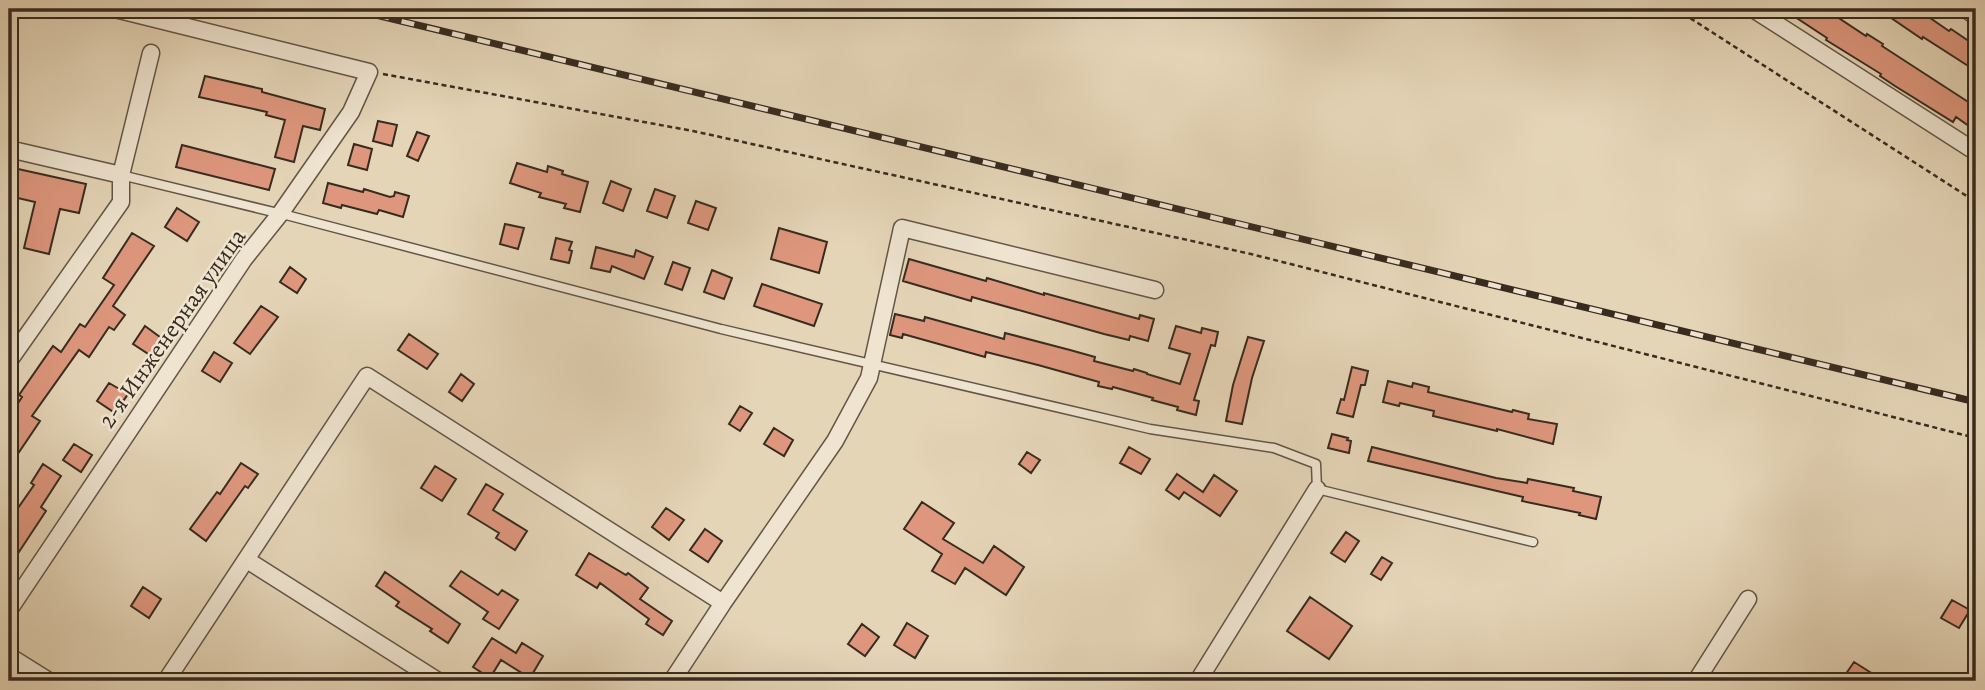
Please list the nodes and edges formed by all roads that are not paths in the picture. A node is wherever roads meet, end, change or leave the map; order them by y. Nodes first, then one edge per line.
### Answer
1 (115, 9) edge
2 (1753, 9) edge
3 (1958, 9) edge
4 (1976, 21) edge
5 (151, 52) dead end
6 (9, 149) edge
7 (1976, 152) edge
8 (121, 175) junction
9 (280, 214) junction
10 (1155, 290) dead end
11 (9, 360) edge
12 (872, 366) junction
13 (1317, 489) junction
14 (1533, 542) dead end
15 (247, 560) junction
16 (1748, 599) dead end
17 (723, 603) junction
18 (9, 610) edge
19 (9, 656) edge
20 (49, 681) edge
21 (166, 681) edge
22 (438, 681) edge
23 (672, 681) edge
24 (1198, 681) edge
25 (1696, 681) edge

1 - 9 street, 2-я Инженерная улица
2 - 7 street
3 - 4 lane
5 - 8 street
6 - 8 street
8 - 9 lane
8 - 11 street
9 - 12 lane
9 - 18 street, 2-я Инженерная улица
10 - 12 street
12 - 13 lane
12 - 17 street
13 - 14 lane
13 - 24 street
15 - 17 street
15 - 21 street
15 - 22 street
16 - 25 street
17 - 23 street
19 - 20 street

